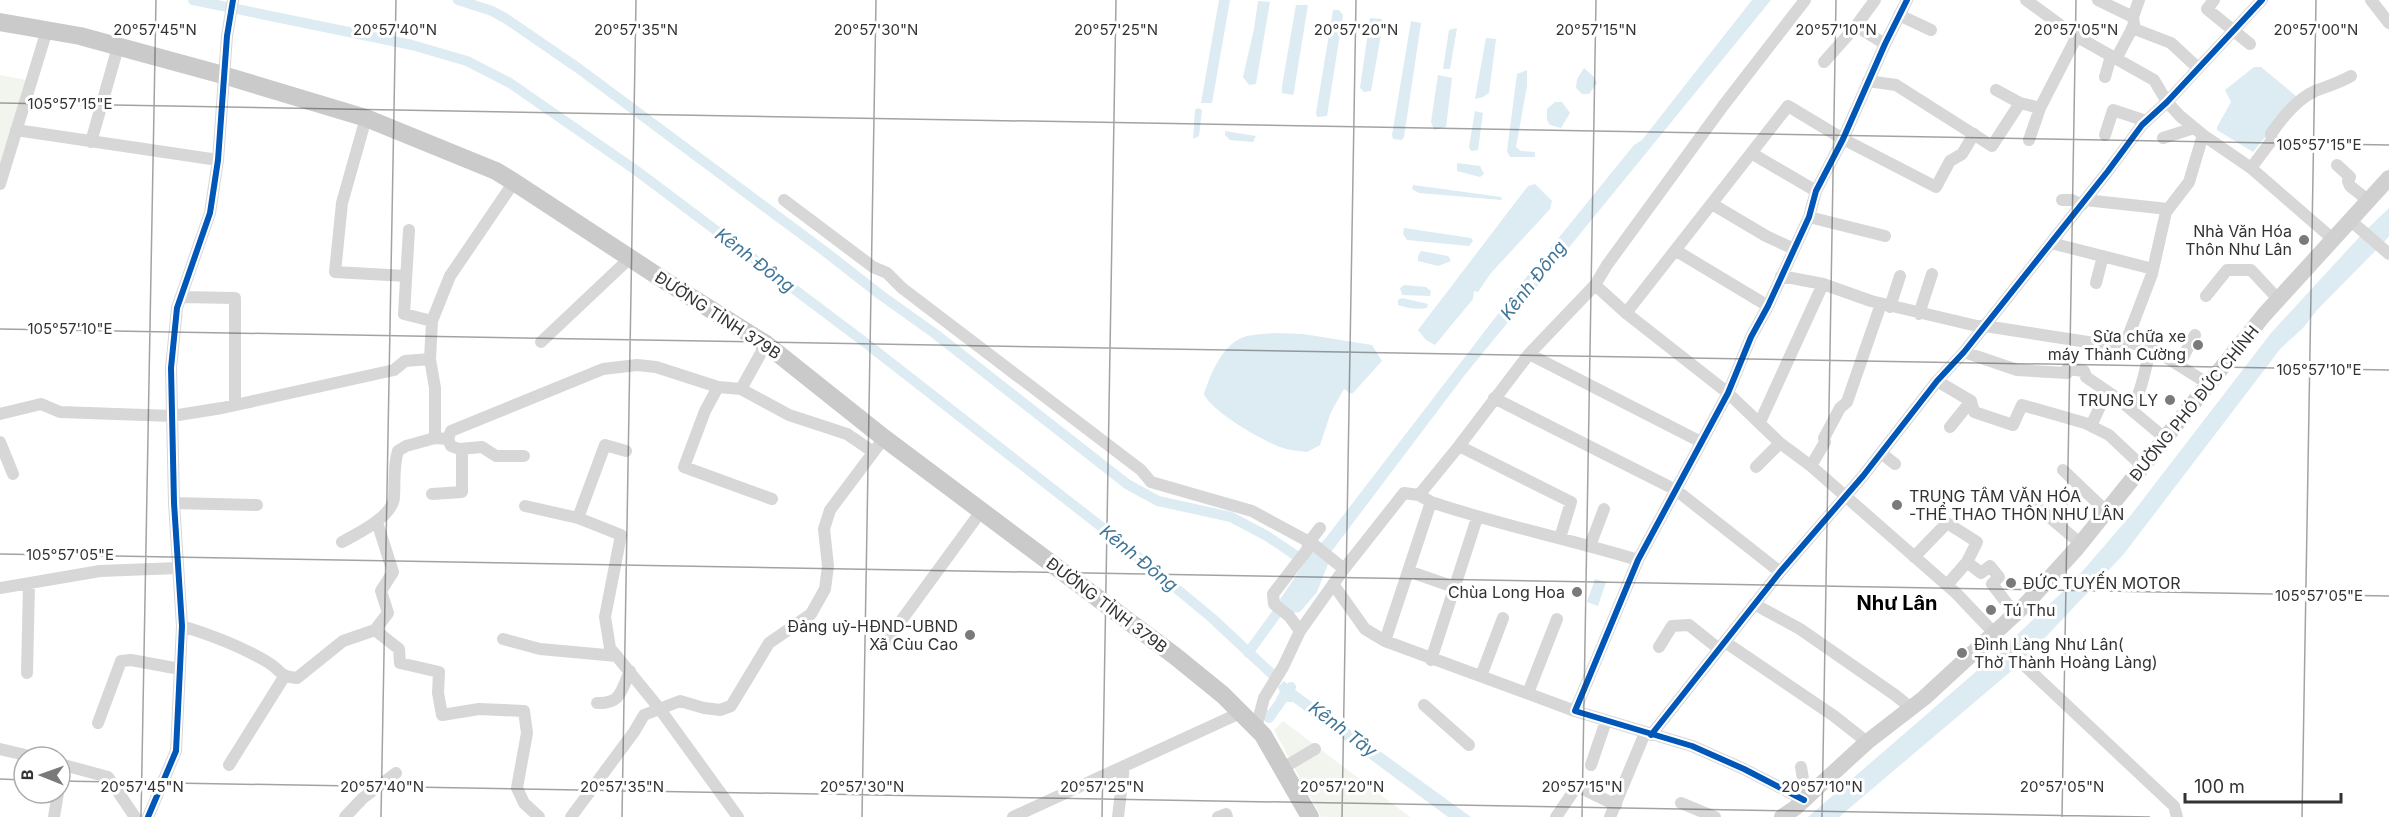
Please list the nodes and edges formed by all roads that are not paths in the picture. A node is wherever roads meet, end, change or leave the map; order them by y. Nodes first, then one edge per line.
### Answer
1 (233, 0) edge
2 (1805, 0) edge
3 (1875, 0) edge
4 (1907, 0) edge
5 (2026, 0) edge
6 (2098, 0) edge
7 (2139, 0) edge
8 (2214, 0) edge
9 (2262, 0) edge
10 (2370, 0) edge
11 (1899, 15) junction
12 (0, 22) edge
13 (2132, 22) junction
14 (2389, 23) edge
15 (1856, 26) junction
16 (47, 30) junction
17 (1931, 30) dead end
18 (2233, 30) junction
19 (2077, 36) junction
20 (1885, 44) junction
21 (2250, 44) dead end
22 (118, 47) junction
23 (2113, 57) junction
24 (1824, 62) dead end
25 (2198, 68) junction
26 (223, 75) junction
27 (2351, 76) dead end
28 (2105, 77) dead end
29 (1868, 81) junction
30 (1996, 90) dead end
31 (2020, 102) junction
32 (2167, 102) junction
33 (2040, 108) junction
34 (366, 118) junction
35 (2146, 121) junction
36 (16, 130) junction
37 (2198, 132) junction
38 (1974, 134) junction
39 (2104, 135) dead end
40 (2163, 138) dead end
41 (1843, 139) junction
42 (2029, 140) dead end
43 (91, 142) junction
44 (1751, 153) junction
45 (218, 160) junction
46 (2337, 165) dead end
47 (2251, 168) junction
48 (2389, 178) edge
49 (514, 182) junction
50 (0, 184) edge
51 (1816, 191) junction
52 (784, 200) dead end
53 (2062, 200) dead end
54 (2369, 201) junction
55 (2084, 202) junction
56 (1712, 204) junction
57 (2168, 209) junction
58 (1809, 217) junction
59 (2356, 226) junction
60 (409, 230) dead end
61 (1884, 236) dead end
62 (2334, 240) junction
63 (2051, 243) junction
64 (1794, 249) junction
65 (1675, 250) junction
66 (2388, 253) edge
67 (2103, 256) junction
68 (630, 258) junction
69 (2153, 269) junction
70 (1932, 274) dead end
71 (406, 276) junction
72 (1781, 276) junction
73 (1900, 276) dead end
74 (2096, 283) dead end
75 (1823, 284) junction
76 (1595, 285) junction
77 (2206, 296) dead end
78 (181, 297) junction
79 (2278, 299) junction
80 (1881, 304) junction
81 (1768, 306) junction
82 (1626, 313) junction
83 (1919, 314) junction
84 (432, 321) junction
85 (1985, 326) junction
86 (2195, 335) dead end
87 (541, 342) dead end
88 (2126, 342) junction
89 (766, 344) junction
90 (2151, 348) junction
91 (1964, 352) junction
92 (1529, 354) junction
93 (430, 358) junction
94 (2179, 364) junction
95 (1937, 381) junction
96 (2207, 383) junction
97 (718, 387) junction
98 (741, 389) junction
99 (2107, 391) junction
100 (1728, 393) junction
101 (1494, 398) junction
102 (1971, 398) junction
103 (234, 405) junction
104 (2131, 409) junction
105 (0, 414) edge
106 (172, 416) junction
107 (1760, 422) junction
108 (2091, 426) junction
109 (1950, 427) dead end
110 (442, 438) junction
111 (2166, 439) junction
112 (0, 442) edge
113 (1701, 442) junction
114 (1780, 442) junction
115 (878, 444) junction
116 (1459, 447) junction
117 (462, 449) junction
118 (626, 452) dead end
119 (1881, 453) junction
120 (524, 456) dead end
121 (1895, 464) dead end
122 (1811, 466) junction
123 (1756, 467) dead end
124 (2143, 467) junction
125 (2063, 470) dead end
126 (13, 474) dead end
127 (1677, 490) junction
128 (432, 494) dead end
129 (1419, 495) junction
130 (1845, 496) junction
131 (772, 499) dead end
132 (1431, 502) junction
133 (174, 503) junction
134 (257, 505) dead end
135 (2036, 506) dead end
136 (525, 507) dead end
137 (1604, 509) dead end
138 (982, 510) junction
139 (2107, 512) junction
140 (578, 518) junction
141 (1477, 518) junction
142 (377, 522) junction
143 (1320, 528) dead end
144 (1560, 538) junction
145 (342, 542) dead end
146 (1311, 543) junction
147 (2080, 543) junction
148 (1590, 546) junction
149 (1914, 557) junction
150 (1638, 560) junction
151 (1967, 561) junction
152 (178, 568) junction
153 (1344, 568) junction
154 (1408, 571) junction
155 (1780, 572) junction
156 (29, 584) junction
157 (1333, 584) junction
158 (1947, 585) junction
159 (1454, 587) junction
160 (0, 588) edge
161 (1754, 604) junction
162 (2015, 614) junction
163 (1503, 618) dead end
164 (1557, 619) dead end
165 (182, 626) junction
166 (375, 630) junction
167 (1300, 631) junction
168 (1993, 634) junction
169 (504, 639) dead end
170 (887, 640) dead end
171 (1385, 641) junction
172 (1722, 646) junction
173 (1659, 647) dead end
174 (617, 656) junction
175 (1431, 660) junction
176 (180, 669) junction
177 (630, 671) junction
178 (27, 673) dead end
179 (1481, 676) junction
180 (284, 677) junction
181 (1528, 693) junction
182 (597, 703) dead end
183 (1424, 705) dead end
184 (659, 708) junction
185 (1911, 708) junction
186 (1575, 711) junction
187 (1240, 713) junction
188 (1606, 721) junction
189 (98, 723) dead end
190 (1256, 728) junction
191 (1648, 734) junction
192 (1866, 742) junction
193 (1469, 745) dead end
194 (1315, 749) dead end
195 (229, 765) dead end
196 (1591, 765) dead end
197 (1124, 766) junction
198 (1802, 767) dead end
199 (72, 768) edge
200 (1283, 768) junction
201 (396, 773) dead end
202 (1805, 798) junction
203 (1681, 803) dead end
204 (1616, 805) junction
205 (2171, 810) edge
206 (135, 817) edge
207 (148, 817) edge
208 (345, 817) edge
209 (539, 817) edge
210 (571, 817) edge
211 (738, 817) edge
212 (1013, 817) edge
213 (1118, 817) edge
214 (1218, 817) edge
215 (1227, 817) edge
216 (1310, 817) edge
217 (1556, 817) edge
218 (1610, 817) edge
219 (1715, 817) edge
220 (1782, 817) edge

1 - 26 street
2 - 76 street
3 - 15 street
4 - 11 street
5 - 19 street
6 - 13 street
7 - 13 street
8 - 18 street
9 - 18 street
10 - 14 street
11 - 17 street
11 - 20 street
12 - 16 main road, ĐƯỜNG TỈNH 379B
13 - 23 street
13 - 25 street
15 - 20 street
15 - 24 street
16 - 22 main road, ĐƯỜNG TỈNH 379B
16 - 36 street
18 - 21 street
18 - 25 street
19 - 23 street
19 - 33 street
20 - 29 street
22 - 26 main road, ĐƯỜNG TỈNH 379B
22 - 43 street
23 - 28 street
23 - 32 street
25 - 32 street
26 - 34 main road, ĐƯỜNG TỈNH 379B
26 - 45 street
27 - 47 street
29 - 38 street
29 - 41 street
30 - 31 street
31 - 33 street
31 - 38 street
32 - 35 street
32 - 37 street
33 - 42 street
34 - 49 main road, ĐƯỜNG TỈNH 379B
34 - 71 street
35 - 39 street
35 - 55 street
36 - 43 street
36 - 50 street
37 - 40 street
37 - 47 street
37 - 57 street
38 - 41 street
41 - 44 street
41 - 51 street
43 - 45 street
44 - 51 street
44 - 56 street
45 - 78 street
46 - 54 street
47 - 62 street
48 - 54 main road, ĐƯỜNG PHÓ ĐỨC CHÍNH
49 - 68 main road, ĐƯỜNG TỈNH 379B
49 - 84 street
51 - 58 street
52 - 146 street
53 - 55 street
54 - 59 main road, ĐƯỜNG PHÓ ĐỨC CHÍNH
55 - 57 street
55 - 63 street
56 - 64 street
56 - 65 street
57 - 69 street
58 - 61 street
58 - 64 street
59 - 62 main road, ĐƯỜNG PHÓ ĐỨC CHÍNH
59 - 66 street
60 - 71 street
62 - 79 main road, ĐƯỜNG PHÓ ĐỨC CHÍNH
63 - 67 street
63 - 85 street
64 - 72 street
65 - 81 street
65 - 82 street
67 - 69 street
67 - 74 street
68 - 87 street
68 - 89 main road, ĐƯỜNG TỈNH 379B
69 - 88 street
70 - 83 street
71 - 84 street
72 - 75 street
72 - 81 street
73 - 80 street
75 - 80 street
75 - 107 street
76 - 82 street
76 - 92 street
77 - 79 street
78 - 103 street
78 - 106 street
79 - 96 main road, ĐƯỜNG PHÓ ĐỨC CHÍNH
80 - 83 street
80 - 122 street
81 - 100 street
82 - 100 street
83 - 85 street
84 - 93 street
85 - 88 street
85 - 91 street
86 - 94 street
88 - 90 street
89 - 98 street
89 - 115 main road, ĐƯỜNG TỈNH 379B
90 - 94 street
90 - 104 street
91 - 95 street
91 - 99 street
92 - 101 street
92 - 113 street
93 - 103 street
93 - 110 street
94 - 96 street
95 - 102 street
95 - 119 street
96 - 111 main road, ĐƯỜNG PHÓ ĐỨC CHÍNH
97 - 98 street
97 - 110 street
97 - 131 street
98 - 115 street
99 - 104 street
99 - 108 street
100 - 107 street
100 - 113 street
101 - 116 street
101 - 127 street
102 - 108 street
102 - 109 street
103 - 106 street
104 - 111 street
105 - 106 street
106 - 133 street
107 - 114 street
108 - 124 street
110 - 117 street
110 - 142 street
111 - 124 main road, ĐƯỜNG PHÓ ĐỨC CHÍNH
112 - 126 street
113 - 127 street
114 - 122 street
114 - 123 street
115 - 138 main road, ĐƯỜNG TỈNH 379B
115 - 184 street
116 - 129 street
116 - 144 street
117 - 120 street
117 - 128 street
118 - 140 street
119 - 121 street
119 - 130 street
122 - 130 street
124 - 139 main road, ĐƯỜNG PHÓ ĐỨC CHÍNH
125 - 139 street
127 - 150 street
127 - 155 street
129 - 132 street
129 - 153 street
130 - 149 street
130 - 155 street
132 - 141 street
132 - 154 street
133 - 134 street
133 - 152 street
135 - 147 street
136 - 140 street
137 - 148 street
138 - 170 street
138 - 187 main road, ĐƯỜNG TỈNH 379B
139 - 147 main road, ĐƯỜNG PHÓ ĐỨC CHÍNH
140 - 174 street
141 - 144 street
141 - 159 street
142 - 145 street
142 - 166 street
143 - 146 street
144 - 148 street
146 - 153 street
146 - 167 street
147 - 162 main road, ĐƯỜNG PHÓ ĐỨC CHÍNH
148 - 150 street
149 - 151 street
149 - 158 street
150 - 186 street
151 - 158 street
151 - 162 street
152 - 156 street
152 - 165 street
153 - 157 street
154 - 159 street
154 - 171 street
155 - 161 street
156 - 160 street
156 - 178 street
157 - 167 street
157 - 171 street
158 - 168 street
159 - 175 street
161 - 172 street
161 - 185 street
162 - 168 main road, ĐƯỜNG PHÓ ĐỨC CHÍNH
163 - 179 street
164 - 181 street
165 - 176 street
165 - 180 street
166 - 180 street
166 - 209 street
167 - 190 street
168 - 185 main road, ĐƯỜNG PHÓ ĐỨC CHÍNH
168 - 205 street
169 - 174 street
171 - 175 street
172 - 173 street
172 - 191 street
172 - 192 street
174 - 177 street
175 - 179 street
176 - 189 street
176 - 207 street
177 - 182 street
177 - 184 street
179 - 181 street
180 - 195 street
181 - 186 street
183 - 193 street
184 - 210 street
184 - 211 street
185 - 192 main road, ĐƯỜNG PHÓ ĐỨC CHÍNH
186 - 188 street
187 - 190 main road, ĐƯỜNG TỈNH 379B
187 - 197 street
188 - 191 street
188 - 196 street
190 - 200 main road, ĐƯỜNG TỈNH 379B
191 - 202 street
191 - 204 street
192 - 202 main road, ĐƯỜNG PHÓ ĐỨC CHÍNH
194 - 200 street
197 - 212 street
197 - 213 street
198 - 202 street
199 - 206 street
200 - 216 main road, ĐƯỜNG TỈNH 379B
201 - 208 street
202 - 220 main road, ĐƯỜNG PHÓ ĐỨC CHÍNH
203 - 219 street
204 - 217 street
204 - 218 street
214 - 215 street

